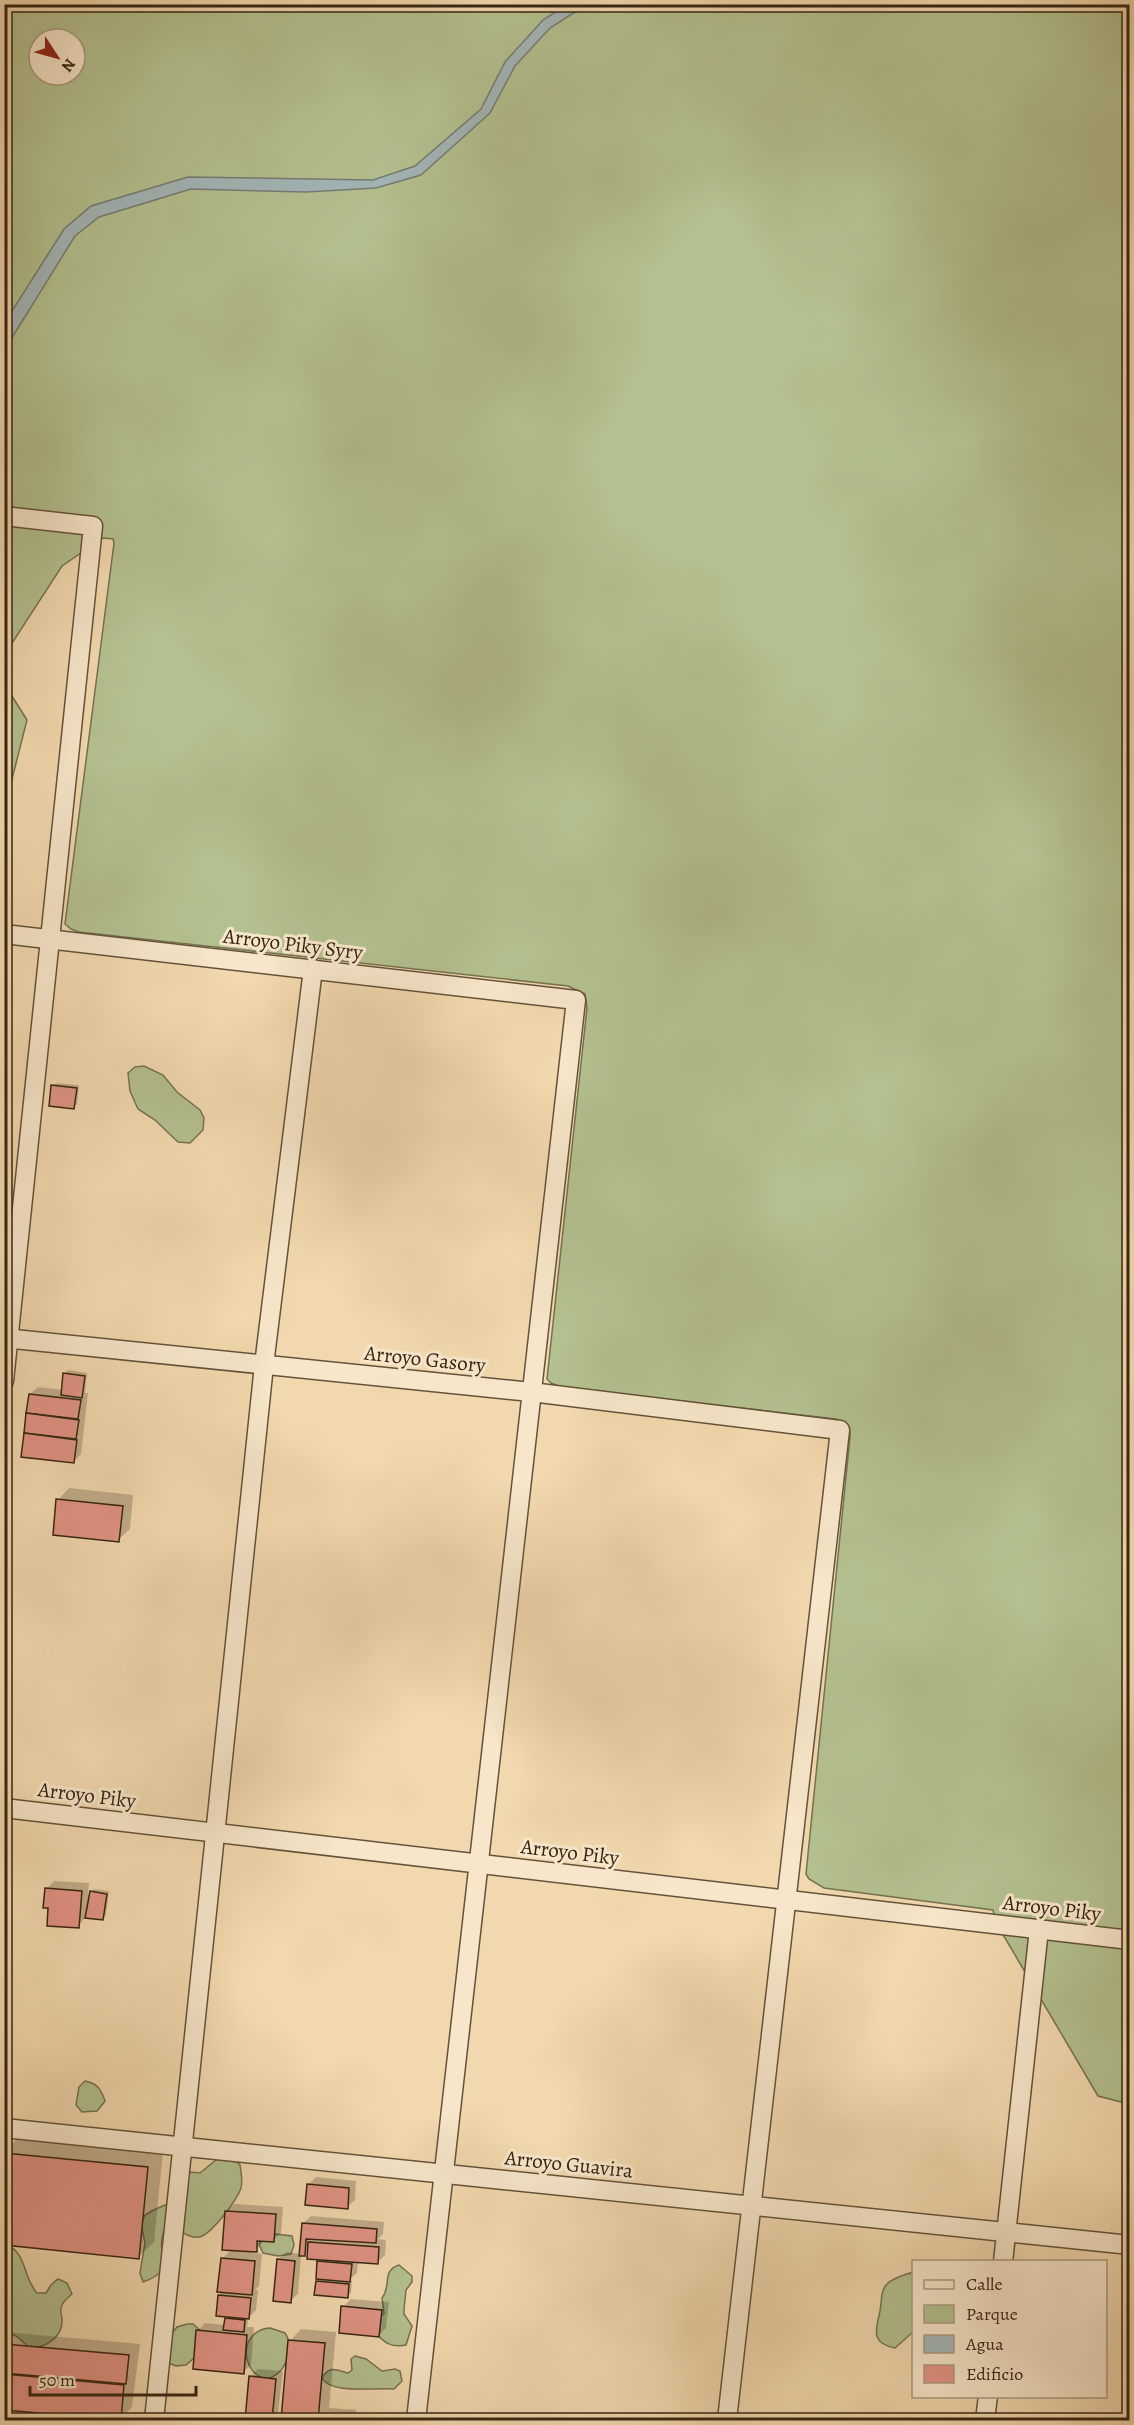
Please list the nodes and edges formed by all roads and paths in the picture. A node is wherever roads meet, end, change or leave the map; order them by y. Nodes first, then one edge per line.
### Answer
1 (4, 516) edge
2 (4, 934) edge
3 (50, 939) junction
4 (313, 969) junction
5 (7, 1339) edge
6 (264, 1365) junction
7 (4, 1381) edge
8 (531, 1392) junction
9 (4, 1808) edge
10 (215, 1833) junction
11 (478, 1864) junction
12 (786, 1900) junction
13 (1039, 1929) junction
14 (1130, 1940) edge
15 (4, 2128) edge
16 (182, 2146) junction
17 (443, 2173) junction
18 (751, 2205) junction
19 (1006, 2232) junction
20 (1130, 2245) edge
21 (1003, 2260) edge
22 (988, 2398) edge
23 (154, 2421) edge
24 (416, 2421) edge
25 (727, 2421) edge
26 (985, 2421) edge

1 - 3 street
2 - 3 street, Arroyo Piky Syry
3 - 4 street, Arroyo Piky Syry
3 - 5 street
4 - 6 street
4 - 8 street, Arroyo Piky Syry
5 - 6 street, Arroyo Gasory
5 - 7 street
6 - 8 street, Arroyo Gasory
6 - 10 street
8 - 11 street
8 - 12 street, Arroyo Gasory
9 - 10 street, Arroyo Piky
10 - 11 street, Arroyo Piky
10 - 16 street
11 - 12 street, Arroyo Piky
11 - 17 street
12 - 13 street, Arroyo Piky
12 - 18 street
13 - 14 street, Arroyo Piky
13 - 19 street
15 - 16 street, Arroyo Guavira
16 - 17 street, Arroyo Guavira
16 - 23 street
17 - 18 street, Arroyo Guavira
17 - 24 street
18 - 19 street, Arroyo Guavira
18 - 25 street
19 - 20 street, Arroyo Guavira
19 - 21 street
22 - 26 street

